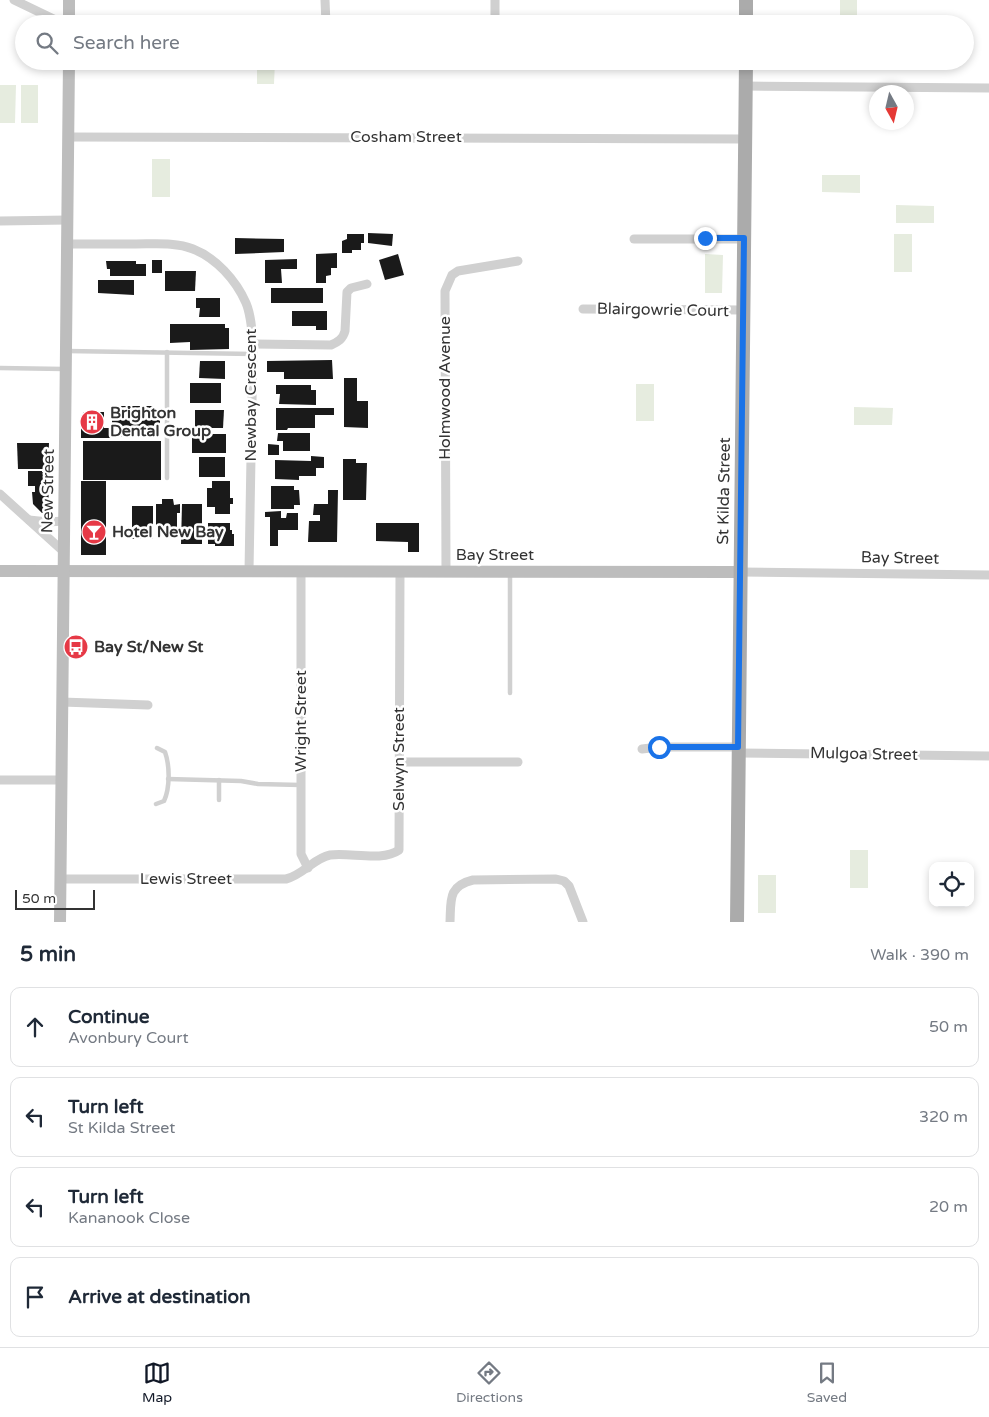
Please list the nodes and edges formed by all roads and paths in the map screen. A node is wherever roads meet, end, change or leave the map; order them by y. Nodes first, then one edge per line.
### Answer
1 (14, 0) edge
2 (69, 0) edge
3 (325, 0) edge
4 (495, 0) edge
5 (746, 0) edge
6 (45, 15) edge
7 (69, 15) edge
8 (326, 15) edge
9 (495, 15) edge
10 (746, 15) edge
11 (69, 70) edge
12 (746, 70) edge
13 (745, 86) junction
14 (989, 88) edge
15 (68, 137) junction
16 (744, 139) junction
17 (68, 220) junction
18 (0, 221) edge
19 (744, 238) junction
20 (634, 239) dead end
21 (67, 244) junction
22 (518, 261) dead end
23 (367, 284) dead end
24 (583, 309) dead end
25 (743, 310) junction
26 (253, 349) junction
27 (66, 351) junction
28 (167, 352) junction
29 (0, 368) edge
30 (66, 369) junction
31 (167, 478) dead end
32 (0, 494) edge
33 (29, 520) junction
34 (64, 521) junction
35 (64, 552) junction
36 (0, 570) edge
37 (64, 570) junction
38 (249, 571) junction
39 (302, 571) junction
40 (400, 572) junction
41 (446, 572) junction
42 (510, 572) junction
43 (740, 572) junction
44 (989, 575) edge
45 (510, 693) dead end
46 (62, 702) junction
47 (148, 705) dead end
48 (157, 748) dead end
49 (642, 749) dead end
50 (738, 750) junction
51 (989, 756) edge
52 (399, 762) junction
53 (518, 762) dead end
54 (168, 779) junction
55 (0, 780) edge
56 (62, 780) junction
57 (219, 780) junction
58 (301, 785) junction
59 (219, 800) dead end
60 (156, 804) dead end
61 (308, 868) junction
62 (61, 878) junction
63 (60, 922) edge
64 (450, 922) edge
65 (583, 922) edge
66 (737, 922) edge

1 - 6 street
2 - 7 main road
3 - 8 street
4 - 9 street
5 - 10 main road
11 - 15 main road, New Street
12 - 13 main road, St Kilda Street
13 - 14 street
13 - 16 main road, St Kilda Street
15 - 16 street, Cosham Street
15 - 17 main road, New Street
16 - 19 main road, St Kilda Street
17 - 18 street
17 - 21 main road, New Street
19 - 20 street
19 - 25 main road, St Kilda Street
21 - 26 street, Newbay Crescent
21 - 27 main road, New Street
22 - 41 street, Holmwood Avenue
23 - 26 street
24 - 25 street, Blairgowrie Court
25 - 43 main road, St Kilda Street
26 - 28 lane
26 - 38 street, Newbay Crescent
27 - 28 lane
27 - 30 main road, New Street
28 - 31 lane
29 - 30 lane
30 - 34 main road, New Street
32 - 33 street
33 - 34 street
33 - 35 street
34 - 35 main road, New Street
35 - 37 main road, New Street
36 - 37 main road, Bay Street
37 - 38 main road, Bay Street
37 - 46 main road, New Street
38 - 39 main road, Bay Street
39 - 40 main road, Bay Street
39 - 58 street, Wright Street
40 - 41 main road, Bay Street
40 - 52 street, Selwyn Street
41 - 42 main road, Bay Street
42 - 43 main road, Bay Street
42 - 45 lane
43 - 44 street, Bay Street
43 - 50 main road, St Kilda Street
46 - 47 street
46 - 56 main road, New Street
48 - 54 lane
49 - 50 street, Mulgoa Street
50 - 51 street, Mulgoa Street
50 - 66 main road, St Kilda Street
52 - 53 street
52 - 61 street, Selwyn Street
54 - 57 lane
54 - 60 lane
55 - 56 street
56 - 62 main road, New Street
57 - 58 lane
57 - 59 lane
58 - 61 street, Wright Street
61 - 62 street, Lewis Street
62 - 63 main road, New Street
64 - 65 street

